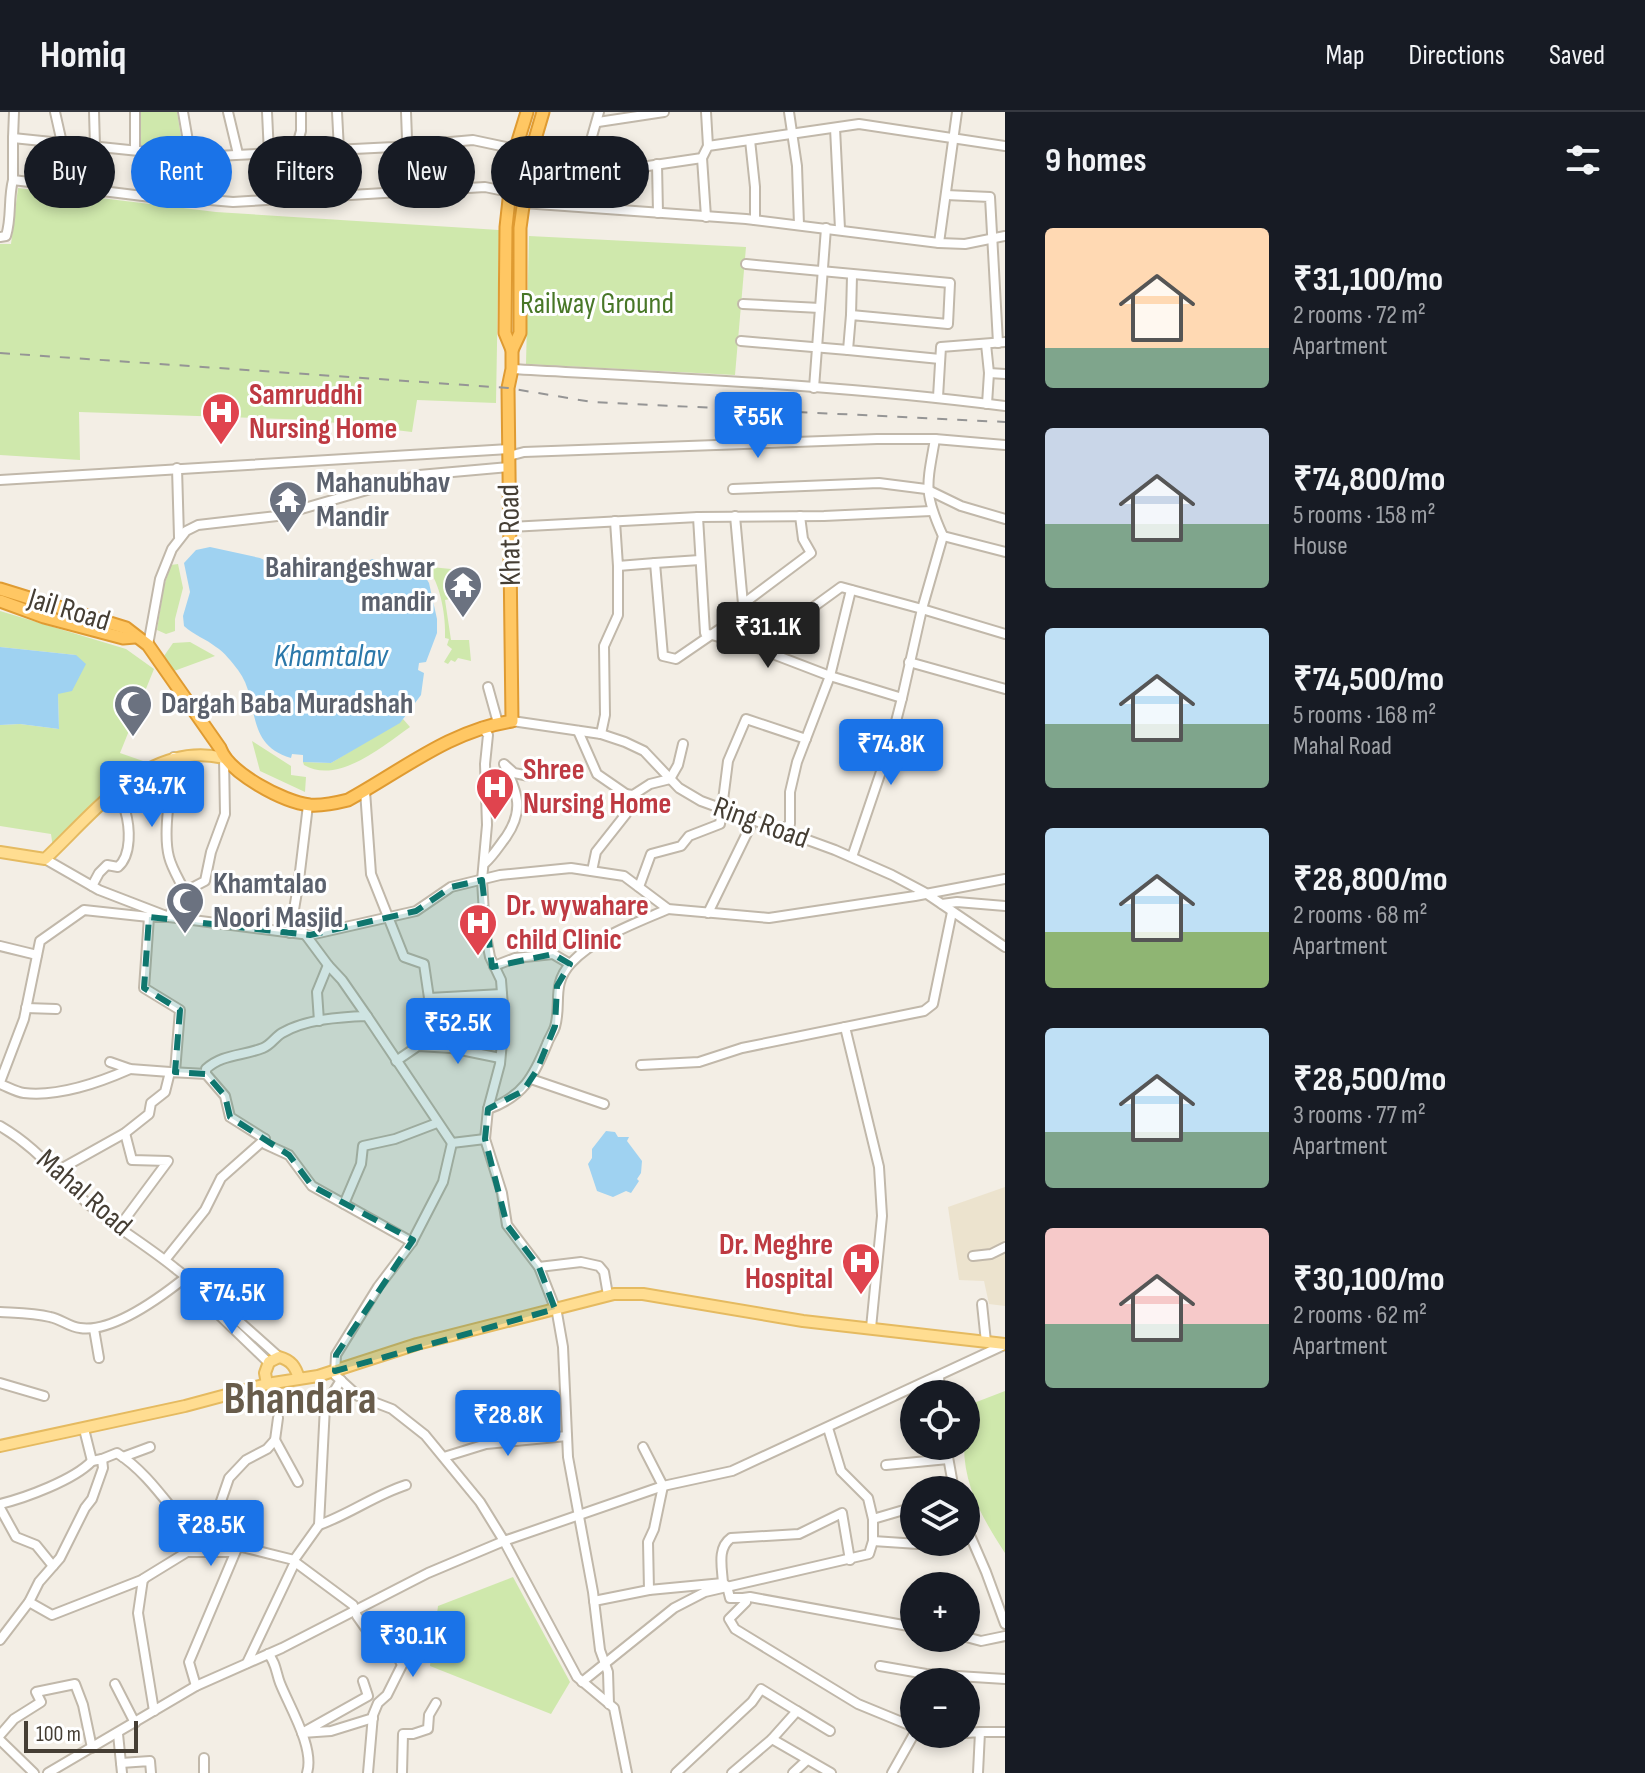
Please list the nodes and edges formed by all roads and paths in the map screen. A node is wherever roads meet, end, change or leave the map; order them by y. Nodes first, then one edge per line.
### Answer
1 (14, 112) edge
2 (55, 112) edge
3 (94, 112) edge
4 (135, 112) edge
5 (183, 112) edge
6 (228, 112) edge
7 (267, 112) edge
8 (301, 112) edge
9 (337, 112) edge
10 (406, 112) edge
11 (527, 112) edge
12 (543, 112) edge
13 (599, 112) edge
14 (664, 112) edge
15 (706, 112) edge
16 (789, 112) edge
17 (957, 112) edge
18 (0, 113) edge
19 (598, 122) junction
20 (835, 128) junction
21 (793, 133) junction
22 (60, 136) edge
23 (95, 136) edge
24 (135, 136) edge
25 (187, 136) edge
26 (268, 136) edge
27 (300, 136) edge
28 (338, 136) edge
29 (407, 136) edge
30 (519, 136) edge
31 (536, 136) edge
32 (594, 136) edge
33 (13, 138) junction
34 (24, 139) edge
35 (953, 139) junction
36 (750, 140) junction
37 (708, 146) junction
38 (1005, 146) edge
39 (232, 154) edge
40 (238, 154) junction
41 (248, 154) edge
42 (702, 158) junction
43 (657, 164) junction
44 (649, 165) edge
45 (13, 180) junction
46 (5, 194) edge
47 (378, 194) edge
48 (131, 195) edge
49 (946, 195) junction
50 (232, 202) edge
51 (508, 208) edge
52 (522, 208) edge
53 (590, 208) edge
54 (658, 213) junction
55 (706, 217) junction
56 (755, 220) junction
57 (799, 225) junction
58 (826, 228) junction
59 (840, 229) junction
60 (1005, 236) edge
61 (0, 237) edge
62 (992, 238) junction
63 (939, 243) junction
64 (746, 264) dead end
65 (823, 272) junction
66 (852, 276) junction
67 (1000, 299) edge
68 (743, 304) dead end
69 (820, 308) junction
70 (851, 315) junction
71 (741, 341) dead end
72 (1002, 343) edge
73 (986, 344) junction
74 (817, 349) junction
75 (512, 350) junction
76 (848, 350) junction
77 (940, 359) junction
78 (512, 369) junction
79 (989, 373) junction
80 (1005, 374) edge
81 (814, 388) junction
82 (938, 397) junction
83 (987, 404) junction
84 (1005, 406) edge
85 (935, 439) junction
86 (1005, 445) edge
87 (509, 457) junction
88 (177, 468) junction
89 (0, 480) edge
90 (733, 489) dead end
91 (926, 489) junction
92 (931, 511) junction
93 (735, 516) junction
94 (800, 516) junction
95 (698, 517) junction
96 (1005, 519) edge
97 (615, 521) junction
98 (510, 527) junction
99 (943, 536) junction
100 (179, 537) junction
101 (1005, 552) edge
102 (700, 560) junction
103 (655, 563) junction
104 (618, 566) junction
105 (0, 589) edge
106 (851, 590) junction
107 (0, 601) edge
108 (743, 604) junction
109 (922, 609) junction
110 (1005, 634) edge
111 (712, 635) junction
112 (135, 637) junction
113 (148, 645) junction
114 (757, 648) junction
115 (909, 662) junction
116 (830, 676) junction
117 (488, 687) dead end
118 (1005, 689) edge
119 (902, 698) junction
120 (512, 721) junction
121 (498, 723) junction
122 (482, 727) junction
123 (578, 731) junction
124 (601, 734) junction
125 (806, 739) junction
126 (683, 744) dead end
127 (174, 757) junction
128 (224, 758) junction
129 (485, 759) junction
130 (504, 764) junction
131 (529, 776) dead end
132 (670, 779) junction
133 (365, 791) junction
134 (626, 794) junction
135 (113, 795) junction
136 (308, 805) junction
137 (723, 809) junction
138 (751, 819) junction
139 (781, 830) junction
140 (0, 852) edge
141 (850, 856) junction
142 (45, 859) junction
143 (484, 864) junction
144 (592, 871) junction
145 (1005, 879) edge
146 (482, 880) junction
147 (92, 886) junction
148 (639, 887) junction
149 (185, 892) junction
150 (924, 892) junction
151 (942, 905) junction
152 (1005, 906) edge
153 (668, 909) junction
154 (952, 912) junction
155 (708, 913) junction
156 (149, 917) junction
157 (169, 917) junction
158 (387, 919) junction
159 (290, 933) junction
160 (305, 934) junction
161 (0, 946) edge
162 (1005, 947) edge
163 (37, 955) junction
164 (570, 964) junction
165 (328, 965) junction
166 (494, 966) junction
167 (502, 994) junction
168 (429, 998) junction
169 (26, 1008) junction
170 (56, 1009) dead end
171 (367, 1016) junction
172 (319, 1021) junction
173 (845, 1027) junction
174 (418, 1046) junction
175 (500, 1058) junction
176 (396, 1061) junction
177 (110, 1062) dead end
178 (641, 1065) dead end
179 (130, 1069) junction
180 (172, 1072) junction
181 (206, 1074) junction
182 (531, 1079) junction
183 (0, 1083) edge
184 (604, 1104) dead end
185 (488, 1109) junction
186 (437, 1123) junction
187 (0, 1126) edge
188 (125, 1133) junction
189 (265, 1139) junction
190 (485, 1139) junction
191 (452, 1143) junction
192 (57, 1171) junction
193 (344, 1204) junction
194 (119, 1227) junction
195 (412, 1242) junction
196 (1005, 1247) edge
197 (973, 1256) dead end
198 (165, 1260) junction
199 (539, 1267) junction
200 (186, 1277) junction
201 (608, 1295) junction
202 (982, 1304) dead end
203 (555, 1309) junction
204 (0, 1312) edge
205 (871, 1328) junction
206 (94, 1329) junction
207 (986, 1342) junction
208 (1005, 1344) edge
209 (99, 1358) dead end
210 (274, 1360) junction
211 (338, 1376) junction
212 (939, 1376) junction
213 (299, 1379) junction
214 (939, 1380) edge
215 (0, 1383) edge
216 (267, 1384) junction
217 (44, 1396) dead end
218 (278, 1418) dead end
219 (828, 1428) junction
220 (84, 1429) junction
221 (567, 1436) junction
222 (275, 1440) junction
223 (0, 1446) edge
224 (150, 1447) dead end
225 (643, 1447) dead end
226 (123, 1457) junction
227 (444, 1457) junction
228 (97, 1460) junction
229 (938, 1460) edge
230 (886, 1465) dead end
231 (298, 1482) dead end
232 (406, 1485) dead end
233 (663, 1486) junction
234 (0, 1506) edge
235 (900, 1511) edge
236 (578, 1515) junction
237 (873, 1519) junction
238 (319, 1525) junction
239 (196, 1537) junction
240 (504, 1541) junction
241 (873, 1541) junction
242 (900, 1543) edge
243 (187, 1552) junction
244 (235, 1552) junction
245 (979, 1556) edge
246 (850, 1560) junction
247 (294, 1561) junction
248 (53, 1566) junction
249 (144, 1579) junction
250 (725, 1585) junction
251 (649, 1590) junction
252 (743, 1598) junction
253 (594, 1601) junction
254 (29, 1602) junction
255 (355, 1611) junction
256 (900, 1624) edge
257 (1005, 1624) edge
258 (1005, 1636) edge
259 (0, 1640) edge
260 (980, 1641) edge
261 (268, 1654) junction
262 (247, 1663) junction
263 (605, 1665) junction
264 (880, 1666) dead end
265 (1005, 1679) edge
266 (363, 1681) dead end
267 (582, 1682) junction
268 (115, 1684) dead end
269 (196, 1686) junction
270 (436, 1703) dead end
271 (609, 1704) junction
272 (154, 1711) junction
273 (797, 1711) junction
274 (373, 1718) junction
275 (900, 1721) edge
276 (135, 1723) junction
277 (830, 1731) dead end
278 (980, 1732) edge
279 (1005, 1732) edge
280 (302, 1733) junction
281 (118, 1734) junction
282 (0, 1737) edge
283 (772, 1739) junction
284 (92, 1748) junction
285 (906, 1748) edge
286 (979, 1748) edge
287 (204, 1758) dead end
288 (807, 1760) junction
289 (121, 1768) edge
290 (34, 1773) edge
291 (48, 1773) edge
292 (151, 1773) edge
293 (204, 1773) edge
294 (307, 1773) edge
295 (368, 1773) edge
296 (402, 1773) edge
297 (627, 1773) edge
298 (676, 1773) edge
299 (732, 1773) edge
300 (793, 1773) edge
301 (831, 1773) edge
302 (892, 1773) edge
303 (978, 1773) edge

1 - 18 street
1 - 33 street
2 - 22 street
3 - 23 street
4 - 24 street
5 - 25 street
6 - 40 street
7 - 26 street
8 - 27 street
9 - 28 street
10 - 29 street
11 - 30 highway, Khat Road
12 - 31 highway, Khat Road
13 - 19 street
14 - 19 street
15 - 37 street
16 - 21 street
17 - 35 street
19 - 32 street
20 - 21 street
20 - 35 street
20 - 59 street
21 - 36 street
21 - 57 street
33 - 34 street
33 - 45 street
35 - 38 street
35 - 49 street
36 - 37 street
36 - 56 street
37 - 42 street
39 - 40 street
40 - 41 street
42 - 43 street
42 - 55 street
43 - 44 street
43 - 54 street
45 - 46 street
45 - 48 street
46 - 61 street
47 - 50 street
49 - 62 street
49 - 63 street
51 - 75 highway, Khat Road
52 - 75 highway, Khat Road
53 - 54 street
54 - 55 street
55 - 56 street
56 - 57 street
57 - 58 street
58 - 59 street
58 - 65 street
59 - 63 street
60 - 62 street
62 - 63 street
62 - 67 street
64 - 65 street
65 - 66 street
65 - 69 street
66 - 70 street
66 - 70 street
67 - 72 street
68 - 69 street
69 - 74 street
70 - 76 street
71 - 74 street
72 - 73 street
73 - 77 street
73 - 79 street
74 - 76 street
74 - 81 street
75 - 78 highway, Khat Road
76 - 77 street
77 - 82 street
78 - 81 street
78 - 87 highway, Khat Road
79 - 80 street
79 - 83 street
81 - 82 street
82 - 83 street
83 - 84 street
85 - 86 street
85 - 87 street
85 - 91 street
87 - 88 street
87 - 98 highway, Khat Road
87 - 100 street
88 - 89 street
88 - 100 street
90 - 91 street
91 - 92 street
91 - 96 street
92 - 94 street
92 - 99 street
93 - 94 street
93 - 95 street
93 - 108 street
94 - 108 street
95 - 97 street
95 - 102 street
97 - 98 street
97 - 104 street
98 - 120 highway, Khat Road
99 - 101 street
99 - 109 street
100 - 113 street
102 - 103 street
102 - 111 street
103 - 104 street
103 - 111 street
104 - 124 street
105 - 112 highway, Jail Road
106 - 109 street
106 - 114 street
106 - 116 street
107 - 112 highway, Jail Road
108 - 111 street
109 - 110 street
109 - 115 street
111 - 114 street
112 - 113 highway, Jail Road
113 - 128 highway, Jail Road
114 - 116 street
115 - 118 street
115 - 119 street
116 - 119 street
116 - 125 street
117 - 121 street
119 - 141 street
120 - 121 highway
120 - 123 street, Ring Road
121 - 122 highway
122 - 129 street
122 - 133 highway
123 - 124 street, Ring Road
123 - 134 street
124 - 132 street, Ring Road
125 - 137 street
125 - 139 street
126 - 132 street
127 - 128 main road
127 - 135 main road
127 - 149 street
128 - 136 highway
128 - 149 street
129 - 130 street
129 - 143 street
130 - 131 street
130 - 143 street
132 - 134 street
132 - 137 street, Ring Road
133 - 136 highway
133 - 158 street
134 - 144 street
135 - 142 main road
135 - 147 street
136 - 159 street
137 - 138 street, Ring Road
137 - 148 street
138 - 139 street, Ring Road
138 - 155 street
139 - 141 street, Ring Road
140 - 142 main road
141 - 150 street, Ring Road
142 - 147 street
143 - 146 street
144 - 146 street
144 - 148 street
145 - 150 street
146 - 158 street
146 - 166 street
147 - 157 street
148 - 153 street
149 - 157 street
150 - 151 street, Ring Road
150 - 155 street
151 - 152 street
151 - 154 street, Ring Road
153 - 155 street
153 - 164 street
154 - 162 street, Ring Road
154 - 173 street
156 - 157 street
156 - 163 street
156 - 180 street
157 - 159 street
158 - 160 street
158 - 168 street
159 - 160 street
160 - 165 street
161 - 163 street
163 - 169 street
164 - 166 street
164 - 182 street
165 - 171 street
165 - 172 street
166 - 167 street
167 - 168 street
167 - 175 street
168 - 174 street
169 - 170 street
169 - 183 street
171 - 172 street
171 - 176 street
172 - 181 street
173 - 178 street
173 - 205 street
174 - 175 street
174 - 176 street
175 - 185 street
176 - 186 street
177 - 179 street
179 - 180 street
179 - 183 street
180 - 181 street
180 - 188 street
181 - 189 street
182 - 184 street
182 - 185 street
185 - 190 street
186 - 191 street
186 - 193 street
187 - 192 street, Mahal Road
188 - 192 street
188 - 194 street
189 - 193 street
189 - 198 street
190 - 191 street
190 - 199 street
191 - 195 street
192 - 194 street, Mahal Road
193 - 195 street
194 - 198 street, Mahal Road
195 - 211 street
196 - 197 street
198 - 200 street, Mahal Road
199 - 201 street
199 - 203 street
200 - 206 street
200 - 210 street, Mahal Road
201 - 203 main road
201 - 205 main road
202 - 207 street
203 - 211 main road
203 - 221 street
204 - 206 street
205 - 207 main road
206 - 209 street
207 - 208 main road
208 - 212 street
210 - 213 main road
210 - 216 main road
211 - 213 main road
211 - 227 street
211 - 238 street
212 - 214 street
212 - 219 street
213 - 216 main road
215 - 217 street
216 - 220 main road
218 - 222 street
219 - 233 street
219 - 237 street
220 - 223 main road
220 - 228 street
221 - 227 street
221 - 236 street
222 - 231 street
222 - 239 street
224 - 226 street
225 - 233 street
226 - 228 street
226 - 239 street
227 - 240 street
228 - 234 street
228 - 248 street
229 - 230 street
232 - 238 street
233 - 236 street
233 - 251 street
234 - 248 street
235 - 237 street
236 - 240 street
236 - 253 street
237 - 241 street
238 - 247 street
239 - 243 street
240 - 255 street
240 - 267 street
241 - 242 street
241 - 246 street
243 - 244 street
243 - 249 street
244 - 247 street
244 - 269 street
245 - 257 street
246 - 250 street
246 - 250 street
247 - 255 street
247 - 262 street
248 - 254 street
249 - 254 street
249 - 272 street
250 - 251 street
250 - 252 street
250 - 263 street
251 - 253 street
252 - 256 street
252 - 275 street
253 - 263 street
254 - 259 street
255 - 261 street
255 - 274 street
258 - 260 street
261 - 262 street
261 - 280 street
262 - 269 street
263 - 267 street
263 - 271 street
264 - 265 street
266 - 280 street
267 - 271 street
268 - 276 street
269 - 272 street
270 - 296 street
271 - 297 street
272 - 276 street
273 - 277 street
273 - 283 street
273 - 298 street
274 - 280 street
274 - 295 street
276 - 281 street
278 - 279 street
280 - 294 street
281 - 284 street
281 - 289 street
282 - 284 street
282 - 290 street
283 - 288 street
283 - 299 street
284 - 291 street
285 - 302 street
286 - 303 street
287 - 293 street
288 - 300 street
288 - 301 street
289 - 292 street

